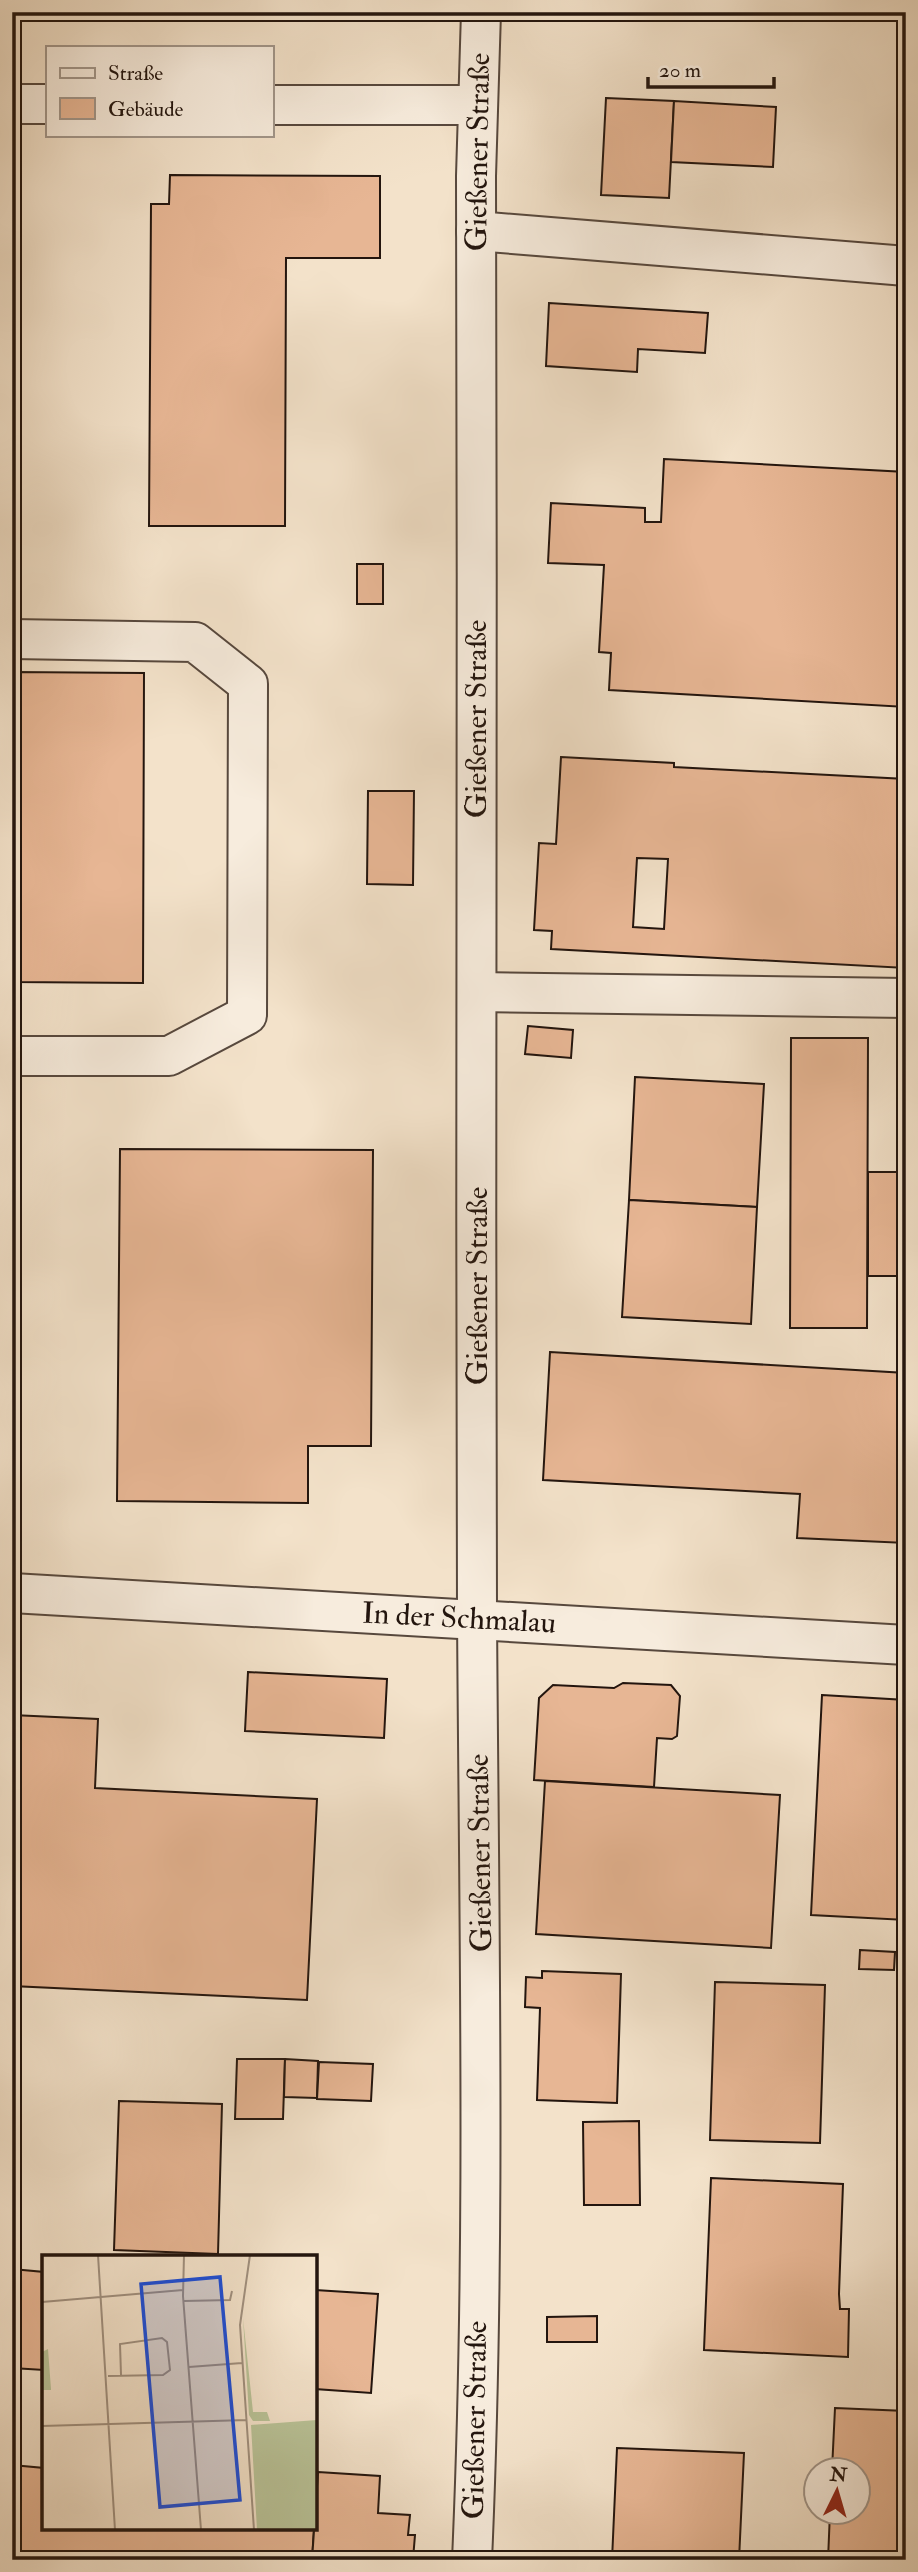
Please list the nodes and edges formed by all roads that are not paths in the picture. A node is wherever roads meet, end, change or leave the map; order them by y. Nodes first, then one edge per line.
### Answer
1 (481, 12) edge
2 (12, 104) edge
3 (46, 104) edge
4 (273, 105) edge
5 (478, 105) junction
6 (476, 231) junction
7 (906, 267) edge
8 (12, 639) edge
9 (477, 992) junction
10 (906, 998) edge
11 (12, 1056) edge
12 (12, 1593) edge
13 (477, 1618) junction
14 (906, 1645) edge
15 (472, 2560) edge

1 - 5 street, Gießener Straße
2 - 3 street
4 - 5 street
5 - 6 street, Gießener Straße
6 - 7 street
6 - 9 street, Gießener Straße
8 - 11 street
9 - 10 street
9 - 13 street, Gießener Straße
12 - 13 street, In der Schmalau
13 - 14 street, In der Schmalau
13 - 15 street, Gießener Straße

